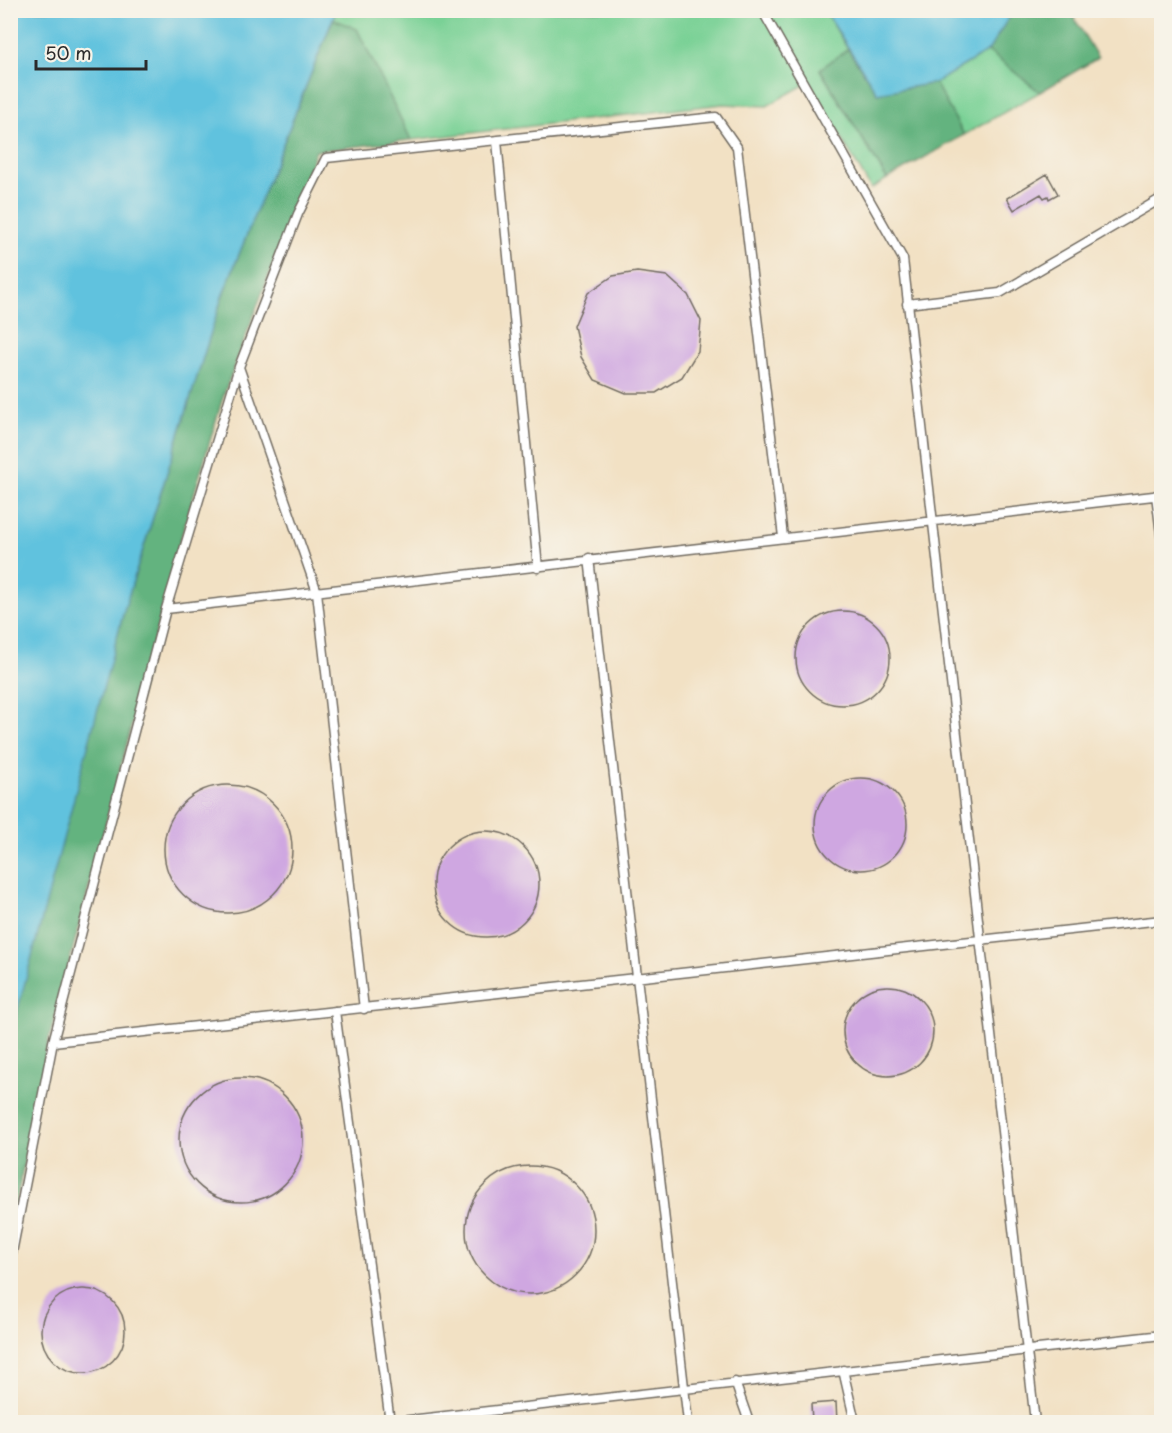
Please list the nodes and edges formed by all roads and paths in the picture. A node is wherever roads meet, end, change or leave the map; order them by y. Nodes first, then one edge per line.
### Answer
1 (762, 10) edge
2 (497, 141) junction
3 (1161, 197) edge
4 (907, 304) junction
5 (239, 367) junction
6 (1159, 495) edge
7 (932, 520) junction
8 (783, 537) junction
9 (1161, 543) edge
10 (589, 558) junction
11 (538, 568) junction
12 (317, 592) junction
13 (166, 609) junction
14 (1161, 920) edge
15 (980, 941) junction
16 (637, 979) junction
17 (364, 1009) junction
18 (336, 1011) junction
19 (54, 1042) junction
20 (10, 1263) edge
21 (1161, 1335) edge
22 (1026, 1349) junction
23 (843, 1370) junction
24 (735, 1382) junction
25 (684, 1388) junction
26 (391, 1422) edge
27 (687, 1422) edge
28 (750, 1422) edge
29 (855, 1422) edge
30 (1035, 1422) edge

1 - 4 lane
2 - 5 lane
2 - 8 lane
2 - 11 lane
3 - 4 lane
4 - 7 lane
5 - 12 lane
5 - 13 lane
6 - 7 lane
6 - 9 lane
7 - 8 lane
7 - 15 lane
8 - 10 lane
10 - 11 lane
10 - 16 lane
11 - 12 lane
12 - 13 lane
12 - 17 lane
13 - 19 lane
14 - 15 lane
15 - 16 lane
15 - 22 lane
16 - 17 lane
16 - 25 lane
17 - 18 lane
18 - 19 lane
18 - 26 lane
19 - 20 lane
21 - 22 lane
22 - 23 lane
22 - 30 lane
23 - 24 lane
23 - 29 lane
24 - 25 lane
24 - 28 lane
25 - 26 lane
25 - 27 lane

